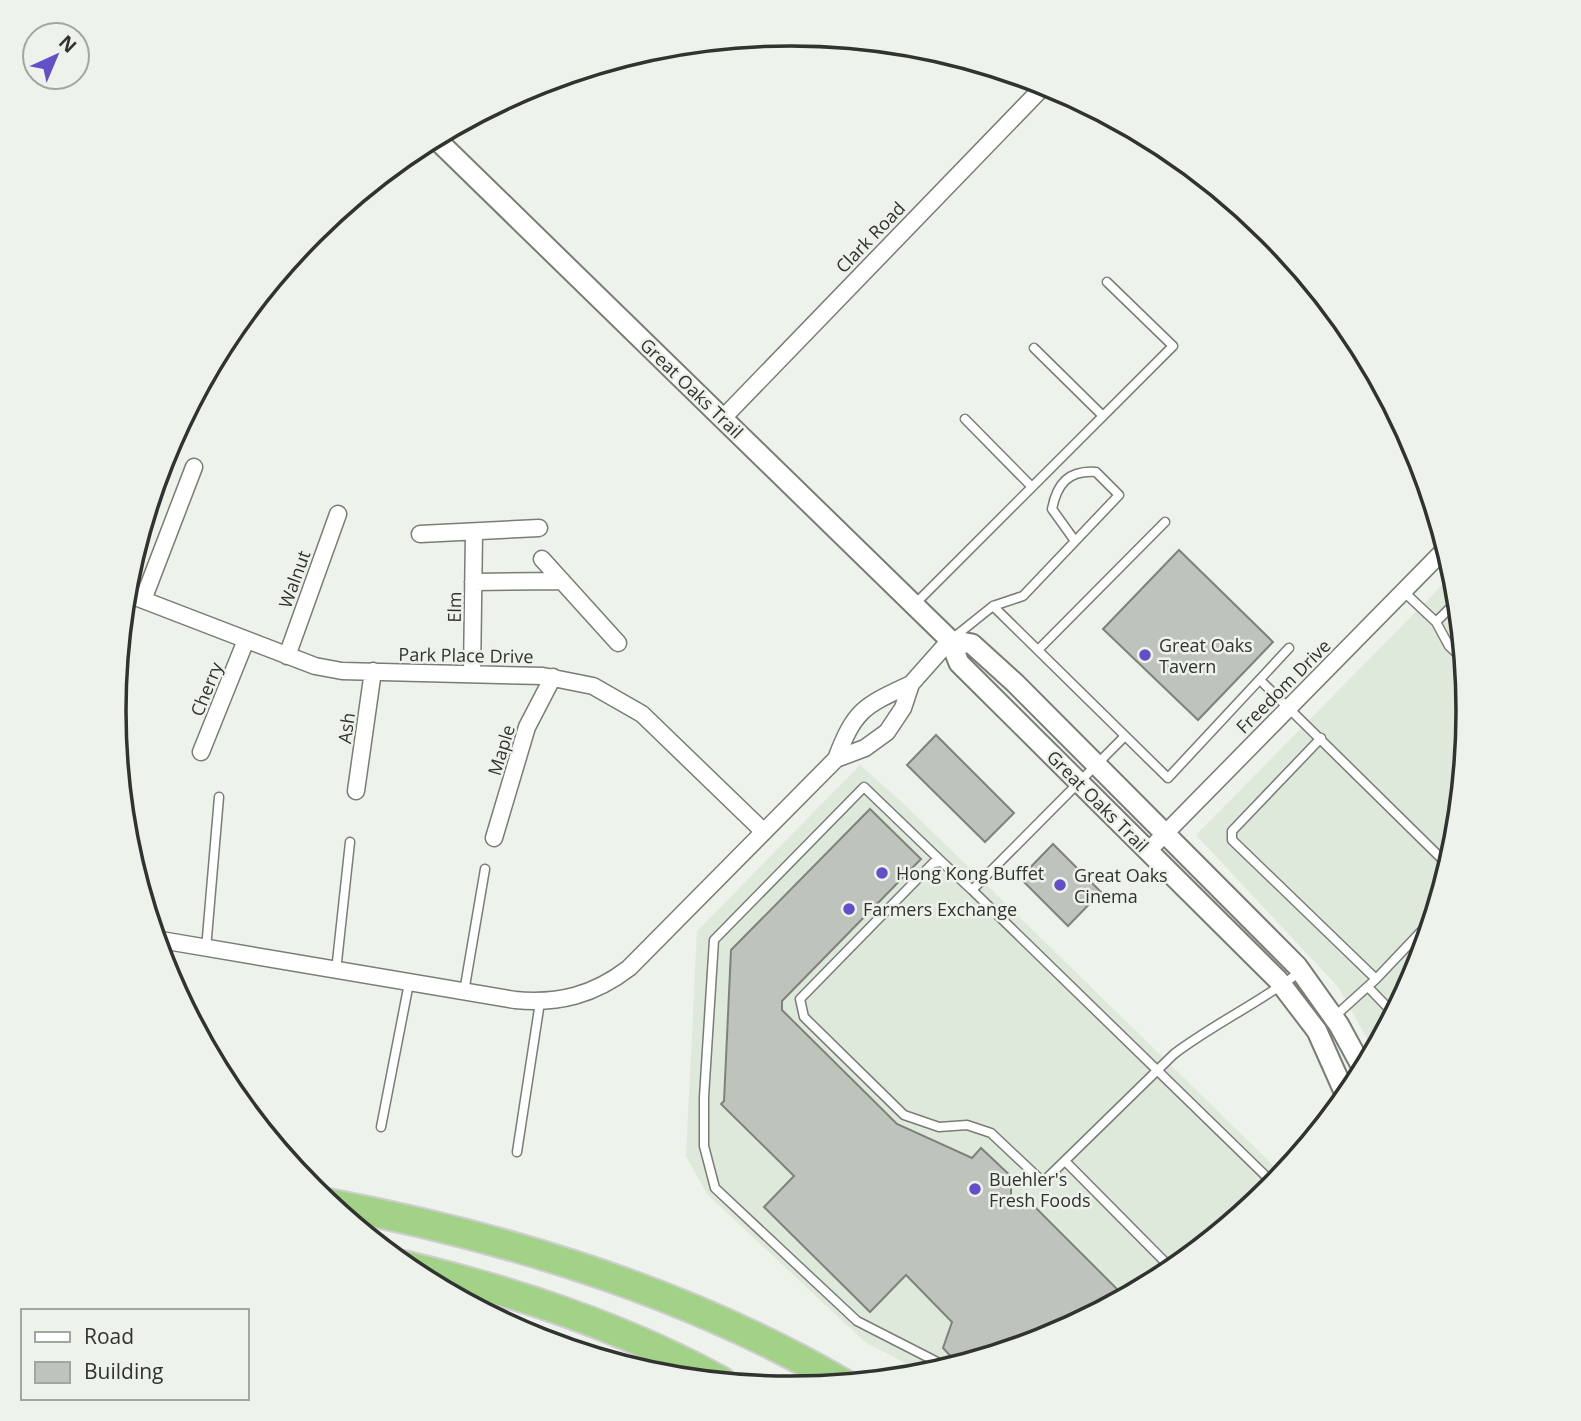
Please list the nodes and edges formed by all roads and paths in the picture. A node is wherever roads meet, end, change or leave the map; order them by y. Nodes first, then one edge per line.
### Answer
1 (1037, 93) edge
2 (442, 145) edge
3 (1107, 282) dead end
4 (1034, 348) dead end
5 (1103, 416) junction
6 (723, 418) junction
7 (965, 419) dead end
8 (194, 467) dead end
9 (1032, 487) junction
10 (338, 514) dead end
11 (1165, 522) dead end
12 (539, 528) dead end
13 (474, 533) junction
14 (420, 534) dead end
15 (1075, 541) junction
16 (1437, 557) edge
17 (542, 559) dead end
18 (562, 581) junction
19 (473, 582) junction
20 (1404, 591) junction
21 (135, 597) edge
22 (144, 600) junction
23 (915, 604) junction
24 (993, 606) junction
25 (1448, 610) edge
26 (1436, 622) junction
27 (246, 640) junction
28 (950, 640) junction
29 (618, 643) dead end
30 (1289, 648) dead end
31 (1452, 649) edge
32 (1038, 650) junction
33 (287, 656) junction
34 (373, 671) junction
35 (472, 674) junction
36 (552, 677) junction
37 (1260, 680) junction
38 (911, 684) junction
39 (1289, 708) junction
40 (1125, 736) junction
41 (1321, 738) junction
42 (201, 752) dead end
43 (836, 759) junction
44 (1097, 766) junction
45 (1079, 783) junction
46 (356, 791) dead end
47 (219, 797) dead end
48 (764, 832) junction
49 (1165, 834) junction
50 (494, 838) dead end
51 (351, 842) dead end
52 (1148, 851) junction
53 (1439, 856) edge
54 (942, 862) junction
55 (485, 869) dead end
56 (972, 890) junction
57 (1415, 938) edge
58 (167, 941) edge
59 (206, 949) junction
60 (336, 971) junction
61 (1301, 971) junction
62 (1376, 979) junction
63 (410, 983) junction
64 (1282, 985) junction
65 (1368, 987) junction
66 (464, 992) junction
67 (540, 1002) junction
68 (1386, 1006) edge
69 (1334, 1017) junction
70 (1357, 1058) edge
71 (1156, 1072) junction
72 (1340, 1084) edge
73 (381, 1127) dead end
74 (517, 1152) dead end
75 (1065, 1161) junction
76 (1266, 1176) edge
77 (349, 1207) edge
78 (1164, 1260) edge
79 (442, 1276) edge
80 (933, 1360) edge
81 (699, 1369) edge
82 (828, 1374) edge

1 - 6 street, Clark Road
2 - 6 street, Great Oaks Trail
3 - 5 lane
4 - 5 lane
5 - 9 lane
6 - 23 street, Great Oaks Trail
7 - 9 lane
8 - 22 street
9 - 23 lane
10 - 33 street, Walnut
11 - 32 lane
12 - 13 street
13 - 14 street
13 - 19 street, Elm
15 - 15 lane
15 - 24 lane
16 - 20 street, Freedom Drive
17 - 18 street
18 - 19 street, Elm
18 - 29 street
19 - 35 street, Elm
20 - 26 lane
20 - 39 street, Freedom Drive
21 - 22 street, Park Place Drive
22 - 27 street, Park Place Drive
23 - 28 street, Great Oaks Trail
24 - 28 lane
24 - 32 lane
25 - 26 lane
26 - 31 lane
27 - 33 street, Park Place Drive
27 - 42 street, Cherry
28 - 38 street
28 - 44 street, Great Oaks Trail
28 - 45 street, Great Oaks Trail
30 - 37 lane
32 - 40 lane
33 - 34 street, Park Place Drive
34 - 35 street, Park Place Drive
34 - 46 street, Ash
35 - 36 street, Park Place Drive
36 - 48 street, Park Place Drive
36 - 50 street, Maple
37 - 39 lane
37 - 40 lane
38 - 43 street
38 - 43 street
39 - 41 lane
39 - 49 street, Freedom Drive
40 - 44 lane
41 - 53 lane
41 - 62 lane
43 - 48 street
44 - 45 lane
44 - 49 street, Great Oaks Trail
45 - 52 street, Great Oaks Trail
45 - 56 lane
47 - 59 lane
48 - 67 street
49 - 52 street, Freedom Drive
49 - 61 street, Great Oaks Trail
51 - 60 lane
52 - 64 street, Great Oaks Trail
54 - 56 lane
54 - 75 lane
54 - 80 lane
55 - 66 lane
56 - 71 lane
57 - 62 lane
58 - 59 street
59 - 60 street
60 - 63 street
61 - 64 lane
61 - 69 street, Great Oaks Trail
62 - 65 lane
63 - 66 street
63 - 73 lane
64 - 71 lane
64 - 72 street, Great Oaks Trail
65 - 68 lane
65 - 69 lane
66 - 67 street
67 - 74 lane
69 - 70 street, Great Oaks Trail
71 - 75 lane
71 - 76 lane
75 - 78 lane
77 - 82 highway
79 - 81 highway

